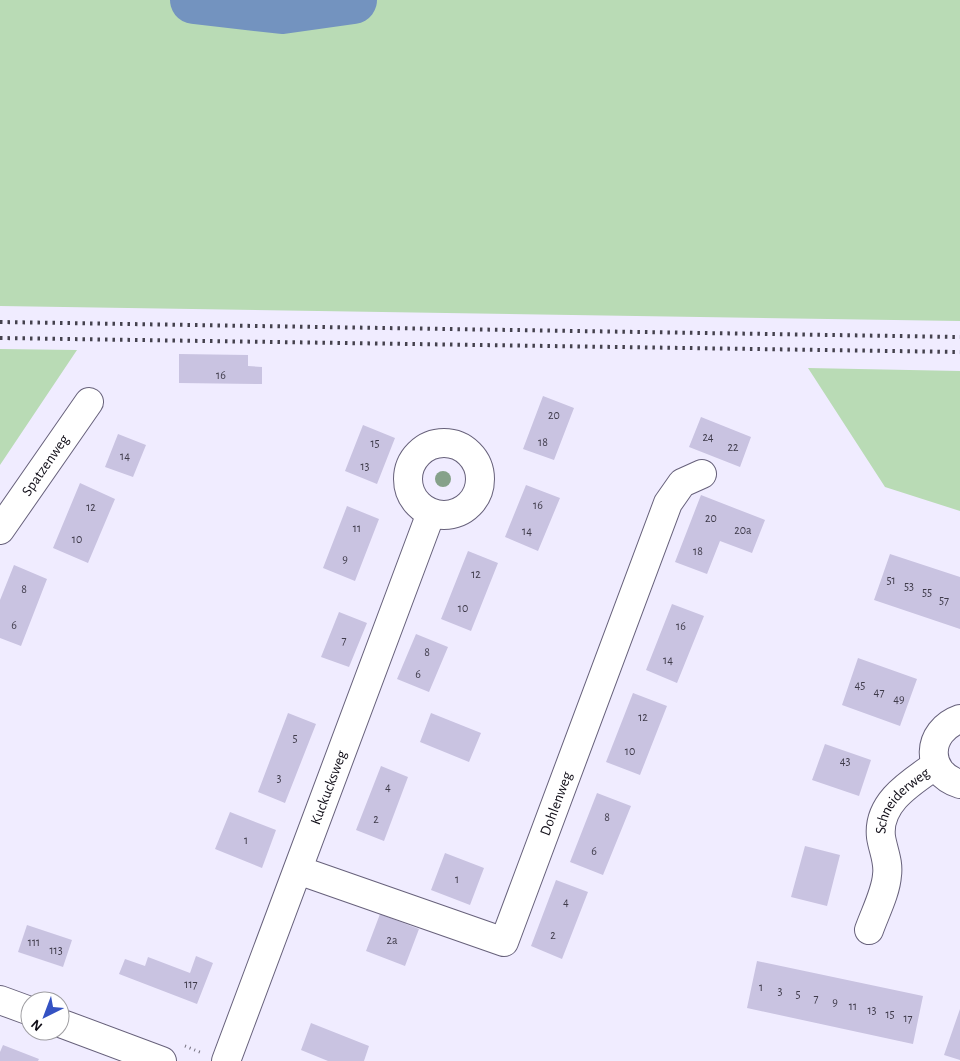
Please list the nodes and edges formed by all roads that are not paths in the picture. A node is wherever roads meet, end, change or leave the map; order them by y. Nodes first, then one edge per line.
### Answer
1 (90, 402) dead end
2 (702, 474) dead end
3 (431, 513) dead end
4 (0, 530) edge
5 (960, 719) edge
6 (936, 765) junction
7 (960, 784) edge
8 (298, 870) junction
9 (869, 930) dead end
10 (0, 1000) edge
11 (20, 1007) edge
12 (70, 1027) edge
13 (162, 1061) edge
14 (226, 1061) edge

1 - 4 street, Spatzenweg
2 - 8 street, Dohlenweg
3 - 8 street, Kuckucksweg
5 - 6 street, Schneiderweg
6 - 7 street, Schneiderweg
6 - 9 street, Schneiderweg
8 - 14 street, Kuckucksweg
10 - 11 street
12 - 13 street

